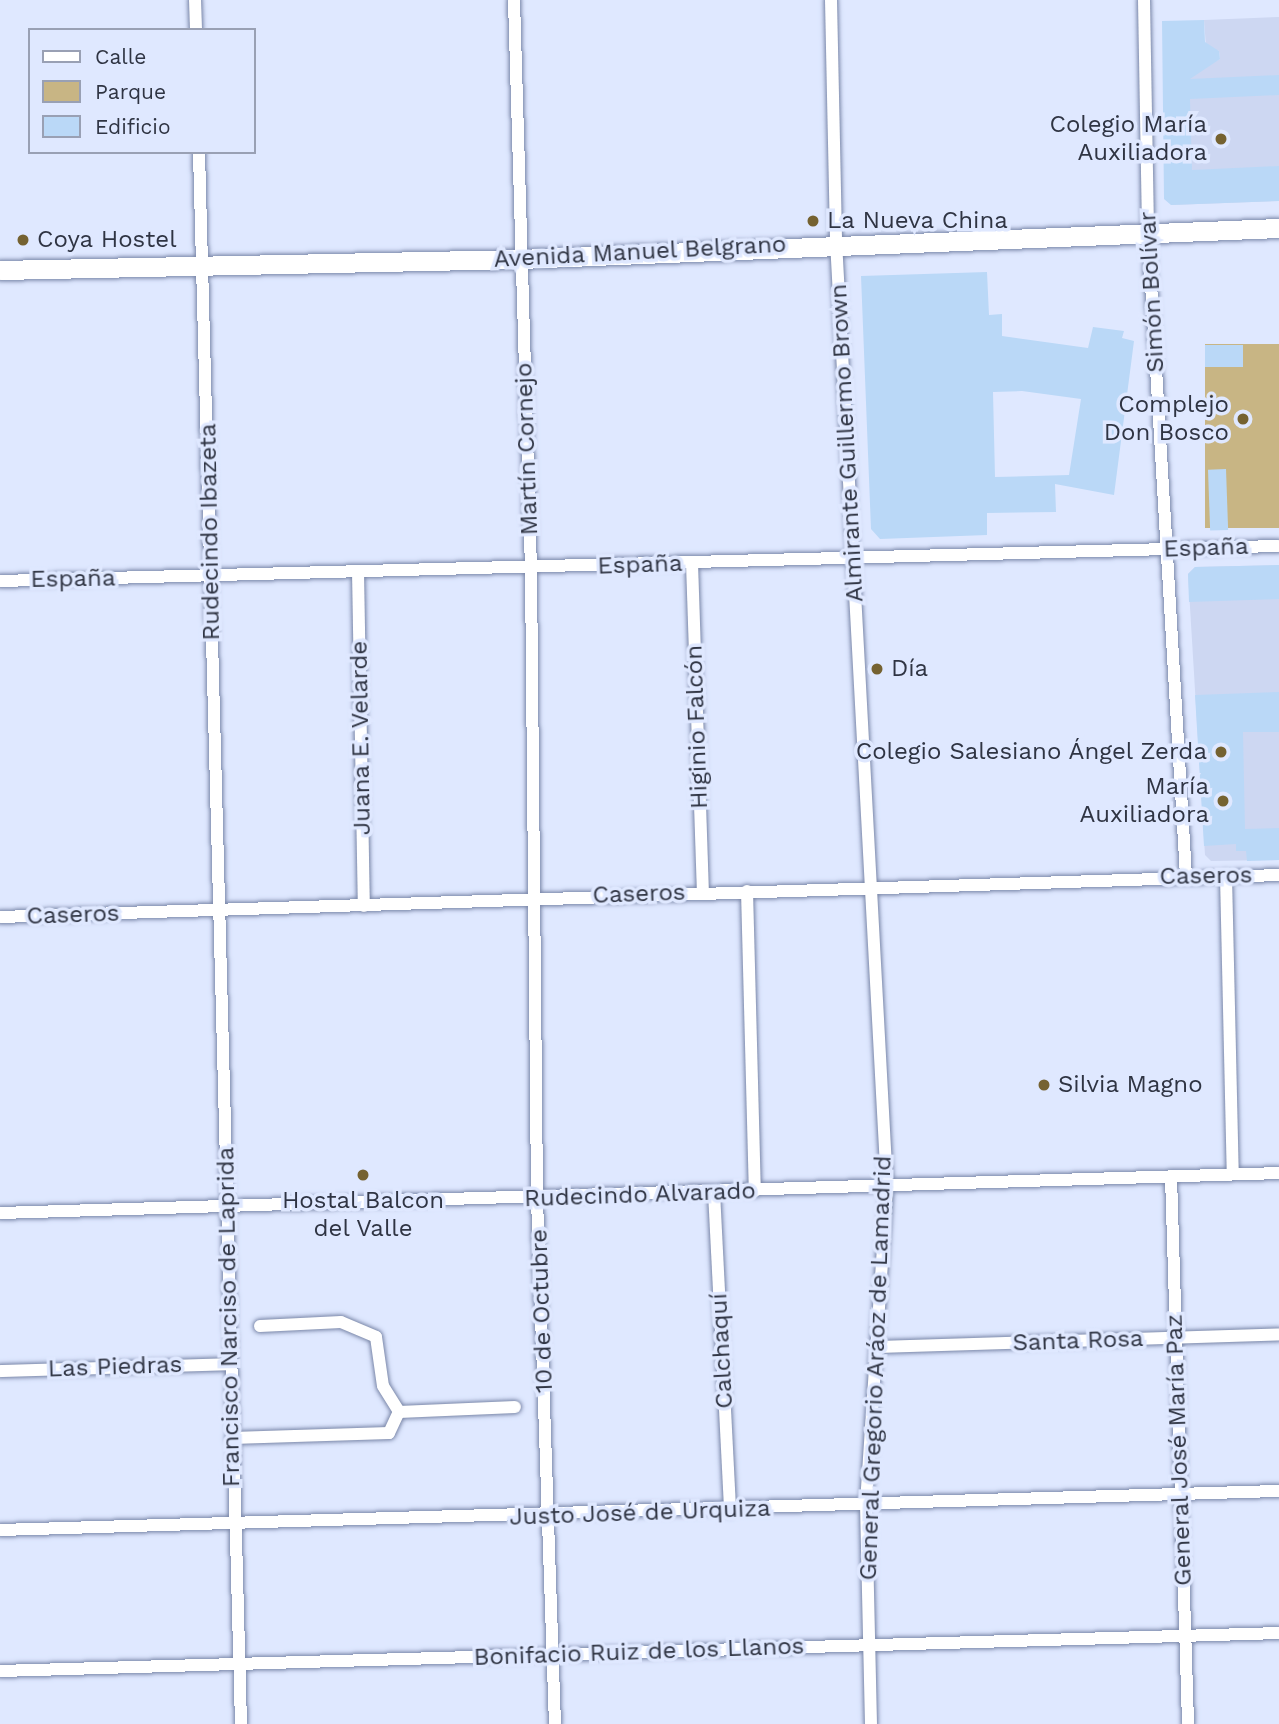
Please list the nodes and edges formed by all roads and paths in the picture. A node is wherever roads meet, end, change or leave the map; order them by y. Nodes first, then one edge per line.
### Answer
1 (195, 0) edge
2 (514, 0) edge
3 (831, 0) edge
4 (1144, 0) edge
5 (196, 28) edge
6 (200, 154) edge
7 (1279, 228) edge
8 (1147, 233) junction
9 (836, 241) junction
10 (520, 259) junction
11 (203, 265) junction
12 (0, 270) edge
13 (1279, 546) edge
14 (1166, 549) junction
15 (853, 557) junction
16 (692, 563) junction
17 (531, 570) junction
18 (358, 571) junction
19 (212, 576) junction
20 (0, 581) edge
21 (1279, 874) edge
22 (1186, 876) junction
23 (1226, 876) junction
24 (870, 886) junction
25 (703, 891) junction
26 (747, 891) junction
27 (533, 899) junction
28 (364, 906) junction
29 (218, 911) junction
30 (0, 917) edge
31 (1279, 1172) edge
32 (1233, 1174) junction
33 (1171, 1176) junction
34 (887, 1187) junction
35 (755, 1191) junction
36 (714, 1192) junction
37 (537, 1199) junction
38 (226, 1208) junction
39 (0, 1213) edge
40 (260, 1326) dead end
41 (1279, 1334) edge
42 (1175, 1338) junction
43 (876, 1347) junction
44 (230, 1364) junction
45 (0, 1371) edge
46 (515, 1407) dead end
47 (398, 1412) junction
48 (232, 1438) junction
49 (1279, 1492) edge
50 (1180, 1493) junction
51 (866, 1504) junction
52 (730, 1511) junction
53 (551, 1516) junction
54 (234, 1522) junction
55 (0, 1530) edge
56 (1279, 1633) edge
57 (1185, 1636) junction
58 (869, 1646) junction
59 (553, 1654) junction
60 (239, 1663) junction
61 (0, 1671) edge
62 (241, 1724) edge
63 (555, 1724) edge
64 (871, 1724) edge
65 (1188, 1724) edge

1 - 5 street
2 - 10 street, Martín Cornejo
3 - 9 street, Almirante Guillermo Brown
4 - 8 street, Simón Bolívar
6 - 11 street, Rudecindo Ibazeta
7 - 8 main road, Avenida Manuel Belgrano
8 - 9 main road, Avenida Manuel Belgrano
8 - 14 street, Simón Bolívar
9 - 10 main road, Avenida Manuel Belgrano
9 - 15 street, Almirante Guillermo Brown
10 - 11 main road, Avenida Manuel Belgrano
10 - 17 street, Martín Cornejo
11 - 12 main road, Avenida Manuel Belgrano
11 - 19 street, Rudecindo Ibazeta
13 - 14 street, España
14 - 15 street, España
14 - 22 street, Simón Bolívar
15 - 16 street, España
15 - 24 street, Almirante Guillermo Brown
16 - 17 street, España
16 - 25 street, Higinio Falcón
17 - 18 street, España
17 - 27 street, Martín Cornejo
18 - 19 street, España
18 - 28 street, Juana E. Velarde
19 - 20 street, España
19 - 29 street, Rudecindo Ibazeta
21 - 23 street, Caseros
22 - 23 street, Caseros
22 - 24 street, Caseros
23 - 32 street
24 - 26 street, Caseros
24 - 34 street, General Gregorio Aráoz de Lamadrid
25 - 26 street, Caseros
25 - 27 street, Caseros
26 - 35 street
27 - 28 street, Caseros
27 - 37 street, 10 de Octubre
28 - 29 street, Caseros
29 - 30 street, Caseros
29 - 38 street, Francisco Narciso de Laprida
31 - 32 street, Rudecindo Alvarado
32 - 33 street, Rudecindo Alvarado
33 - 34 street, Rudecindo Alvarado
33 - 42 street, General José María Paz
34 - 35 street, Rudecindo Alvarado
34 - 43 street, General Gregorio Aráoz de Lamadrid
35 - 36 street, Rudecindo Alvarado
36 - 37 street, Rudecindo Alvarado
36 - 52 street, Calchaquí
37 - 38 street, Rudecindo Alvarado
37 - 53 street, 10 de Octubre
38 - 39 street, Rudecindo Alvarado
38 - 44 street, Francisco Narciso de Laprida
40 - 47 street
41 - 42 street, Santa Rosa
42 - 43 street, Santa Rosa
42 - 50 street, General José María Paz
43 - 51 street, General Gregorio Aráoz de Lamadrid
44 - 45 street, Las Piedras
44 - 48 street, Francisco Narciso de Laprida
46 - 47 street
47 - 48 street
48 - 54 street, Francisco Narciso de Laprida
49 - 50 street, Justo José de Urquiza
50 - 51 street, Justo José de Urquiza
50 - 57 street, General José María Paz
51 - 52 street, Justo José de Urquiza
51 - 58 street, General Gregorio Aráoz de Lamadrid
52 - 53 street, Justo José de Urquiza
53 - 54 street, Justo José de Urquiza
53 - 59 street, 10 de Octubre
54 - 55 street, Justo José de Urquiza
54 - 60 street, Francisco Narciso de Laprida
56 - 57 street, Bonifacio Ruiz de los Llanos
57 - 58 street, Bonifacio Ruiz de los Llanos
57 - 65 street, General José María Paz
58 - 59 street, Bonifacio Ruiz de los Llanos
58 - 64 street, General Gregorio Aráoz de Lamadrid
59 - 60 street, Bonifacio Ruiz de los Llanos
59 - 63 street, 10 de Octubre
60 - 61 street, Bonifacio Ruiz de los Llanos
60 - 62 street, Francisco Narciso de Laprida

